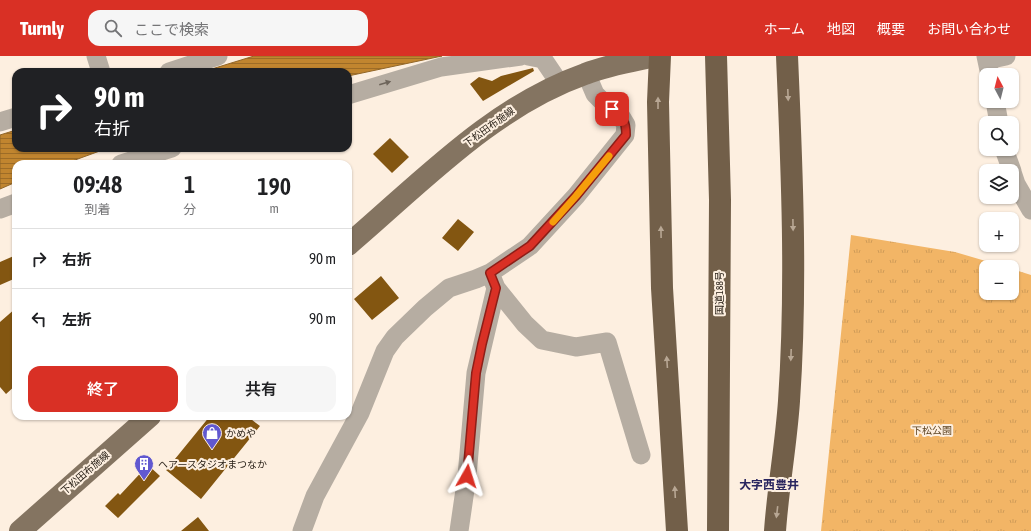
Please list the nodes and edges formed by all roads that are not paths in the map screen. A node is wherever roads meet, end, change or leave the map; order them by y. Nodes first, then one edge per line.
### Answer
1 (96, 56) edge
2 (218, 56) edge
3 (521, 56) edge
4 (528, 56) edge
5 (656, 56) edge
6 (660, 56) edge
7 (716, 56) edge
8 (787, 56) edge
9 (1006, 56) edge
10 (988, 64) edge
11 (100, 68) edge
12 (181, 68) edge
13 (586, 73) junction
14 (560, 84) junction
15 (352, 93) edge
16 (12, 118) edge
17 (0, 122) edge
18 (159, 152) edge
19 (134, 160) edge
20 (1019, 189) edge
21 (12, 204) edge
22 (0, 209) edge
23 (1031, 210) edge
24 (352, 241) edge
25 (493, 280) junction
26 (145, 420) edge
27 (640, 455) dead end
28 (20, 531) edge
29 (302, 531) edge
30 (459, 531) edge
31 (677, 531) edge
32 (718, 531) edge
33 (775, 531) edge

1 - 11 street
2 - 12 street
15 -> 3 street
4 - 14 street
5 - 13 main road, 下松田布施線
31 -> 6 highway
7 - 32 highway, 国道188号
8 -> 33 highway
9 - 10 street
13 - 14 main road, 下松田布施線
13 - 25 street
14 - 24 main road, 下松田布施線
16 - 17 street
18 - 19 street
20 - 23 street
21 - 22 street
25 - 27 street
25 - 29 street
25 - 30 street
26 - 28 main road, 下松田布施線

